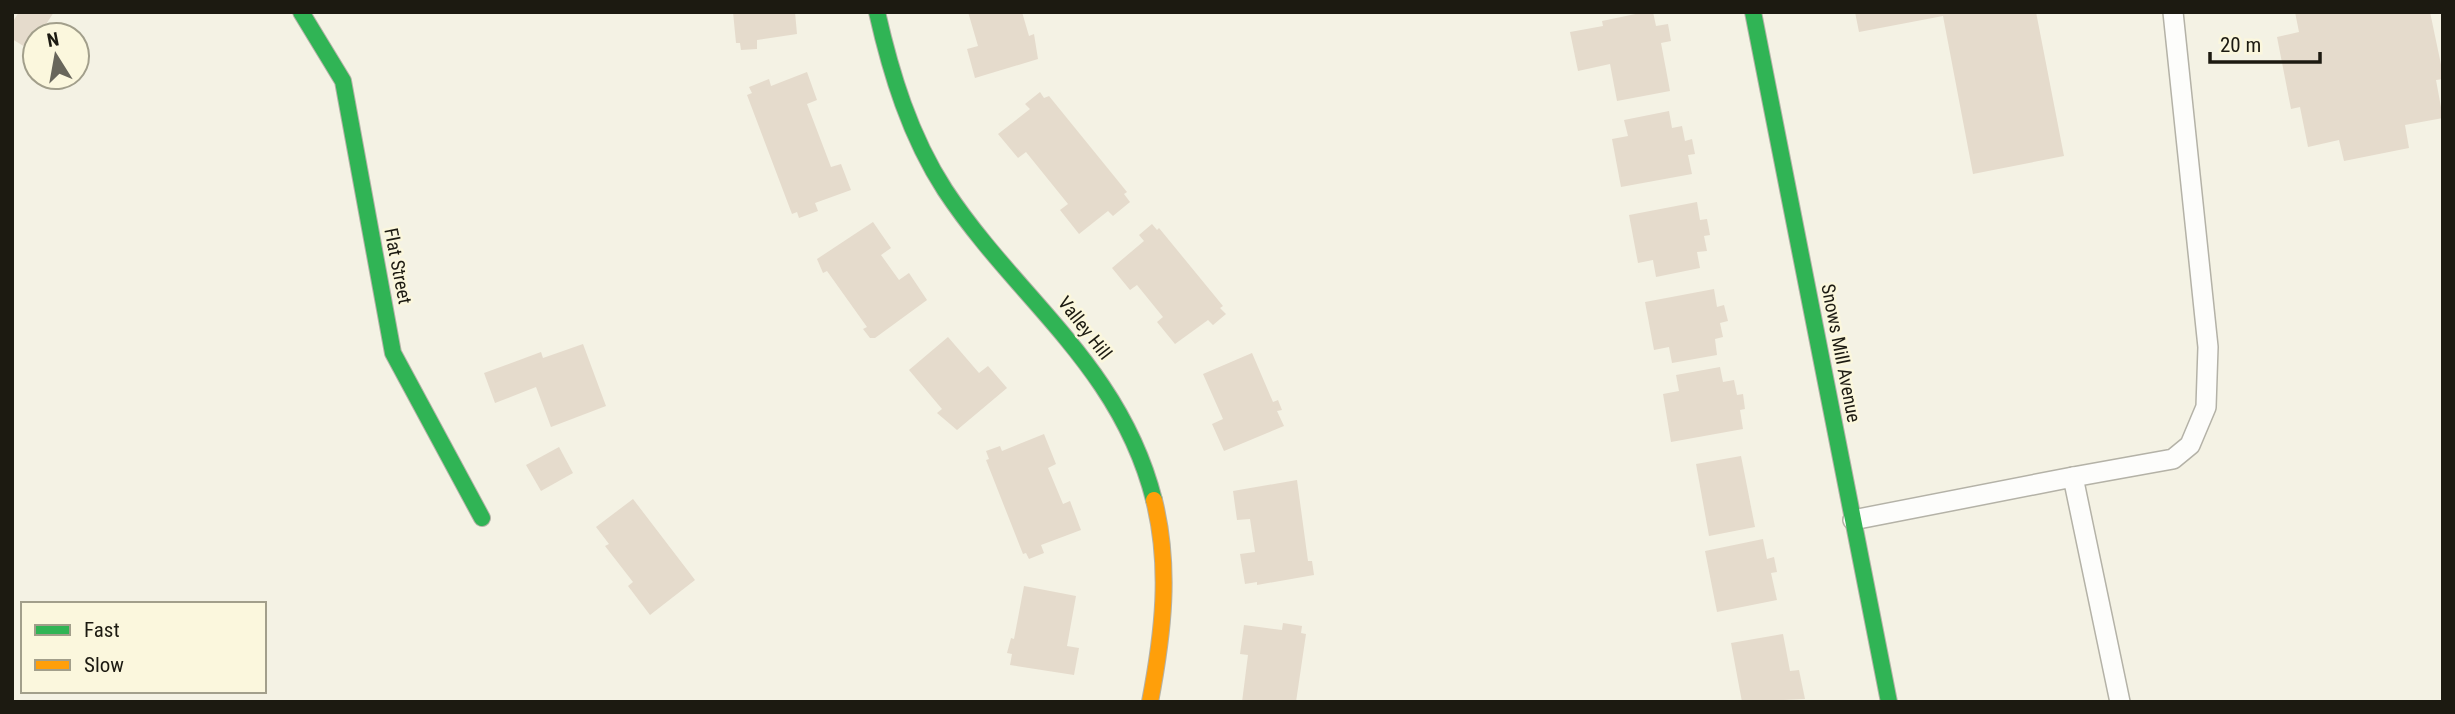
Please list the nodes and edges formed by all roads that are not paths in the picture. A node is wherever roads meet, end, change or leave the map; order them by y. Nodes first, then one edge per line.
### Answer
1 (301, 12) edge
2 (877, 12) edge
3 (1753, 12) edge
4 (2173, 12) edge
5 (2073, 477) junction
6 (482, 518) dead end
7 (1853, 520) junction
8 (1150, 702) edge
9 (1889, 702) edge
10 (2120, 702) edge

1 - 6 street, Flat Street
2 - 8 street, Valley Hill
3 - 7 street, Snows Mill Avenue
4 - 5 lane
5 - 7 lane
5 - 10 lane
7 - 9 street, Snows Mill Avenue

